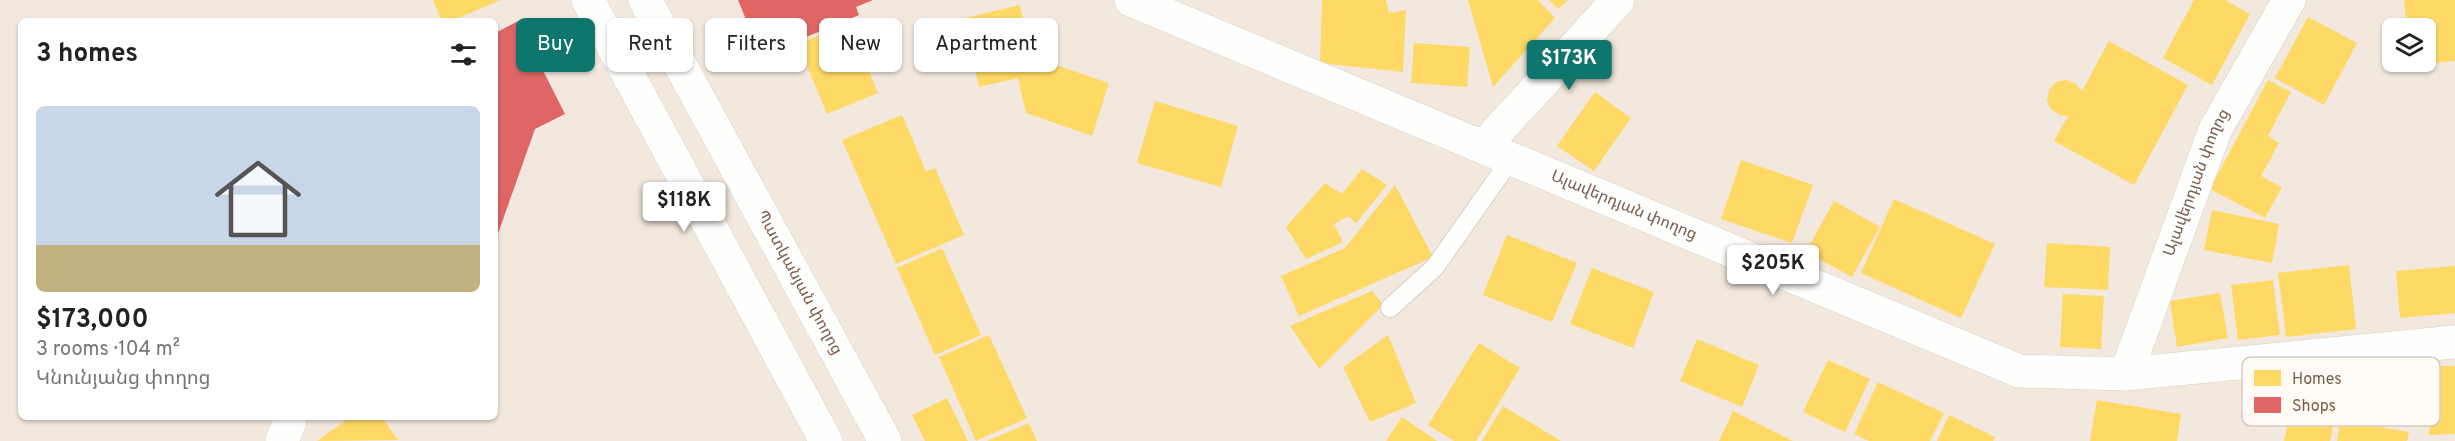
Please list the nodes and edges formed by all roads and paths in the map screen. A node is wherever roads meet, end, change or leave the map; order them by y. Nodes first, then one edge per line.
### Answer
1 (588, 0) edge
2 (645, 0) edge
3 (1131, 0) edge
4 (1618, 0) edge
5 (2289, 0) edge
6 (1497, 153) junction
7 (1390, 308) dead end
8 (2455, 342) edge
9 (2301, 357) edge
10 (2242, 363) edge
11 (2126, 374) junction
12 (826, 441) edge
13 (885, 441) edge

1 - 12 street
2 - 13 street, Պատկանյան փողոց
3 - 6 street, Ալավերդյան փողոց
4 - 6 street
5 - 11 street, Ալավերդյան փողոց
6 - 7 lane
6 - 11 street, Ալավերդյան փողոց
8 - 9 street, Ալավերդյան փողոց
10 - 11 street, Ալավերդյան փողոց

